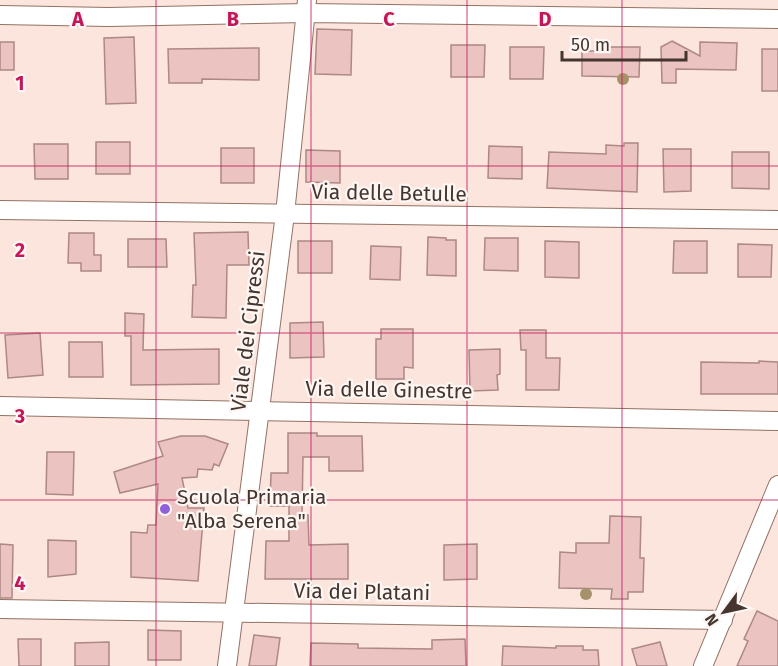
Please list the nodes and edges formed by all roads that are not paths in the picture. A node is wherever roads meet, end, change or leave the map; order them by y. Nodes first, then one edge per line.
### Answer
1 (306, 7) edge
2 (109, 8) edge
3 (0, 15) edge
4 (778, 19) edge
5 (0, 210) edge
6 (285, 214) junction
7 (778, 219) edge
8 (0, 406) edge
9 (261, 410) junction
10 (778, 421) edge
11 (778, 485) edge
12 (0, 609) edge
13 (234, 612) junction
14 (723, 620) junction
15 (227, 666) edge
16 (703, 666) edge

1 - 2 street
1 - 4 street
1 - 6 street, Viale dei Cipressi
2 - 3 street
5 - 6 street, Via delle Betulle
6 - 7 street, Via delle Betulle
6 - 9 street, Viale dei Cipressi
8 - 9 street, Via delle Ginestre
9 - 10 street, Via delle Ginestre
9 - 13 street, Viale dei Cipressi
11 - 14 street
12 - 13 street, Via dei Platani
13 - 14 street, Via dei Platani
13 - 15 street, Viale dei Cipressi
14 - 16 street

